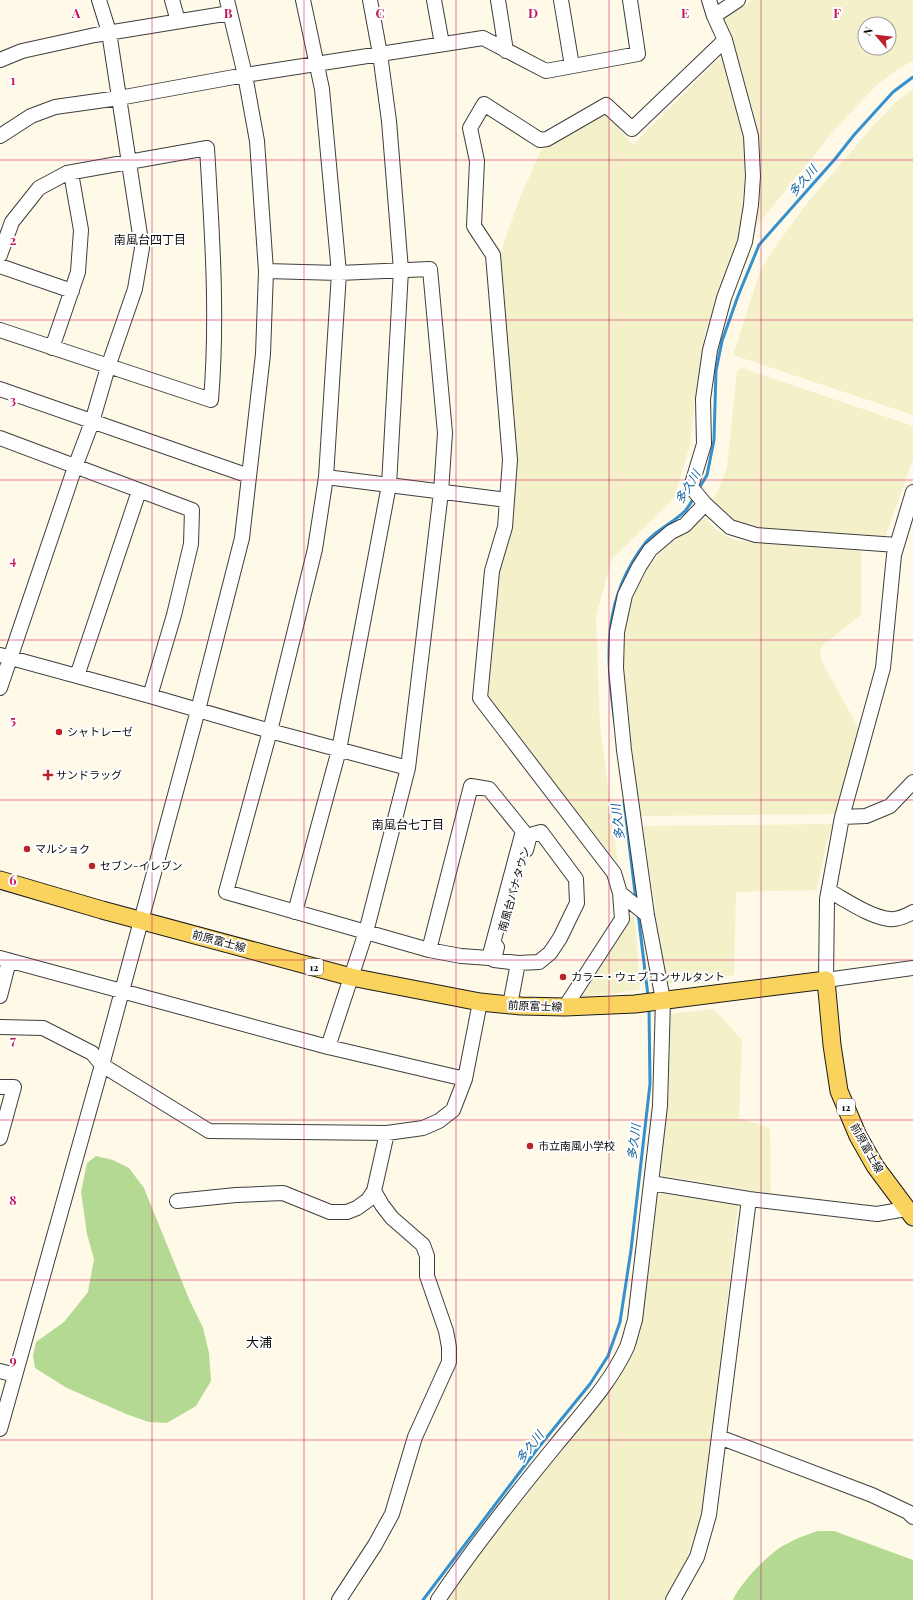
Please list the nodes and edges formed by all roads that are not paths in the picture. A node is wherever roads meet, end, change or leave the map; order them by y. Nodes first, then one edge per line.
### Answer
1 (99, 0) edge
2 (172, 0) edge
3 (303, 0) edge
4 (370, 0) edge
5 (434, 0) edge
6 (498, 0) edge
7 (561, 0) edge
8 (630, 0) edge
9 (709, 0) edge
10 (738, 0) edge
11 (229, 6) edge
12 (714, 16) junction
13 (178, 21) junction
14 (109, 32) junction
15 (725, 40) junction
16 (442, 44) junction
17 (506, 51) junction
18 (380, 54) junction
19 (0, 60) edge
20 (317, 63) junction
21 (572, 66) junction
22 (245, 74) junction
23 (120, 98) junction
24 (0, 136) edge
25 (129, 161) junction
26 (71, 173) junction
27 (0, 255) edge
28 (0, 266) edge
29 (401, 270) junction
30 (266, 271) junction
31 (339, 274) junction
32 (72, 291) junction
33 (0, 330) edge
34 (52, 348) junction
35 (108, 367) junction
36 (0, 389) edge
37 (92, 422) junction
38 (0, 438) edge
39 (75, 467) junction
40 (249, 476) junction
41 (326, 478) junction
42 (388, 485) junction
43 (139, 491) junction
44 (441, 492) junction
45 (913, 492) edge
46 (698, 496) junction
47 (507, 500) junction
48 (897, 544) junction
49 (5, 657) edge
50 (77, 676) junction
51 (0, 688) edge
52 (150, 696) junction
53 (198, 710) junction
54 (270, 731) junction
55 (339, 750) junction
56 (408, 768) junction
57 (913, 782) edge
58 (842, 817) junction
59 (0, 880) edge
60 (829, 890) junction
61 (620, 893) junction
62 (295, 912) junction
63 (643, 912) junction
64 (913, 912) edge
65 (141, 920) junction
66 (366, 932) junction
67 (429, 950) junction
68 (4, 960) edge
69 (518, 963) junction
70 (913, 968) edge
71 (350, 977) junction
72 (826, 980) junction
73 (121, 992) junction
74 (0, 996) edge
75 (663, 1000) junction
76 (480, 1002) junction
77 (510, 1005) junction
78 (566, 1007) junction
79 (0, 1027) edge
80 (328, 1047) junction
81 (102, 1065) junction
82 (465, 1078) junction
83 (0, 1087) edge
84 (387, 1133) junction
85 (0, 1138) edge
86 (651, 1183) junction
87 (374, 1191) junction
88 (749, 1199) junction
89 (177, 1201) dead end
90 (910, 1213) edge
91 (0, 1371) edge
92 (15, 1375) junction
93 (0, 1429) edge
94 (719, 1437) junction
95 (913, 1517) edge
96 (339, 1600) edge
97 (438, 1600) edge
98 (673, 1600) edge

1 - 14 street
2 - 13 street
3 - 20 street
4 - 18 street
5 - 16 street
6 - 17 street
7 - 21 street
8 - 21 street
9 - 12 street
10 - 12 street
11 - 13 street
11 - 22 street
12 - 15 street
13 - 14 street
14 - 19 street
14 - 23 street
15 - 46 street
15 - 47 street
16 - 17 street
16 - 18 street
17 - 21 street
18 - 20 street
18 - 29 street
20 - 22 street
20 - 31 street
22 - 23 street
22 - 30 street
23 - 24 street
23 - 25 street
25 - 26 street
25 - 35 street
25 - 35 street
26 - 27 street
26 - 32 street
28 - 32 street
29 - 31 street
29 - 42 street
29 - 44 street
30 - 31 street
30 - 40 street
31 - 41 street
32 - 34 street
33 - 34 street
34 - 35 street
35 - 37 street
36 - 37 street
37 - 39 street
37 - 40 street
38 - 39 street
39 - 43 street
39 - 49 street
40 - 53 street
41 - 42 street
41 - 54 street
42 - 44 street
42 - 55 street
43 - 50 street
43 - 52 street
44 - 47 street
44 - 56 street
45 - 48 street
46 - 48 street
46 - 63 street
47 - 61 street
48 - 58 street
49 - 50 street
49 - 51 street
50 - 52 street
52 - 53 street
53 - 54 street
53 - 65 street
54 - 55 street
54 - 62 street
55 - 56 street
55 - 62 street
56 - 66 street
57 - 58 street
58 - 60 street
59 - 65 main road, 前原富士線 / 12
60 - 64 street
60 - 72 street
61 - 63 street
61 - 78 street
62 - 66 street
63 - 75 street
65 - 71 main road, 前原富士線 / 12
65 - 73 street
66 - 67 street
66 - 71 street
67 - 67 street
68 - 73 street
68 - 74 street
69 - 69 street, 南風台パナタウン
69 - 77 street
70 - 72 street
71 - 76 main road, 前原富士線 / 12
71 - 80 street
72 - 75 main road, 前原富士線 / 12
72 - 90 main road, 前原富士線 / 12
73 - 80 street
73 - 81 street
75 - 78 main road, 前原富士線 / 12
75 - 86 street
76 - 77 main road, 前原富士線 / 12
76 - 82 street
77 - 78 main road, 前原富士線 / 12
79 - 81 street
80 - 82 street
81 - 84 street
81 - 92 street
82 - 84 street
83 - 85 street
84 - 87 street
86 - 88 street
86 - 97 street
87 - 89 street
87 - 96 street
88 - 90 street
88 - 94 street
91 - 92 street
92 - 93 street
94 - 95 street
94 - 98 street

